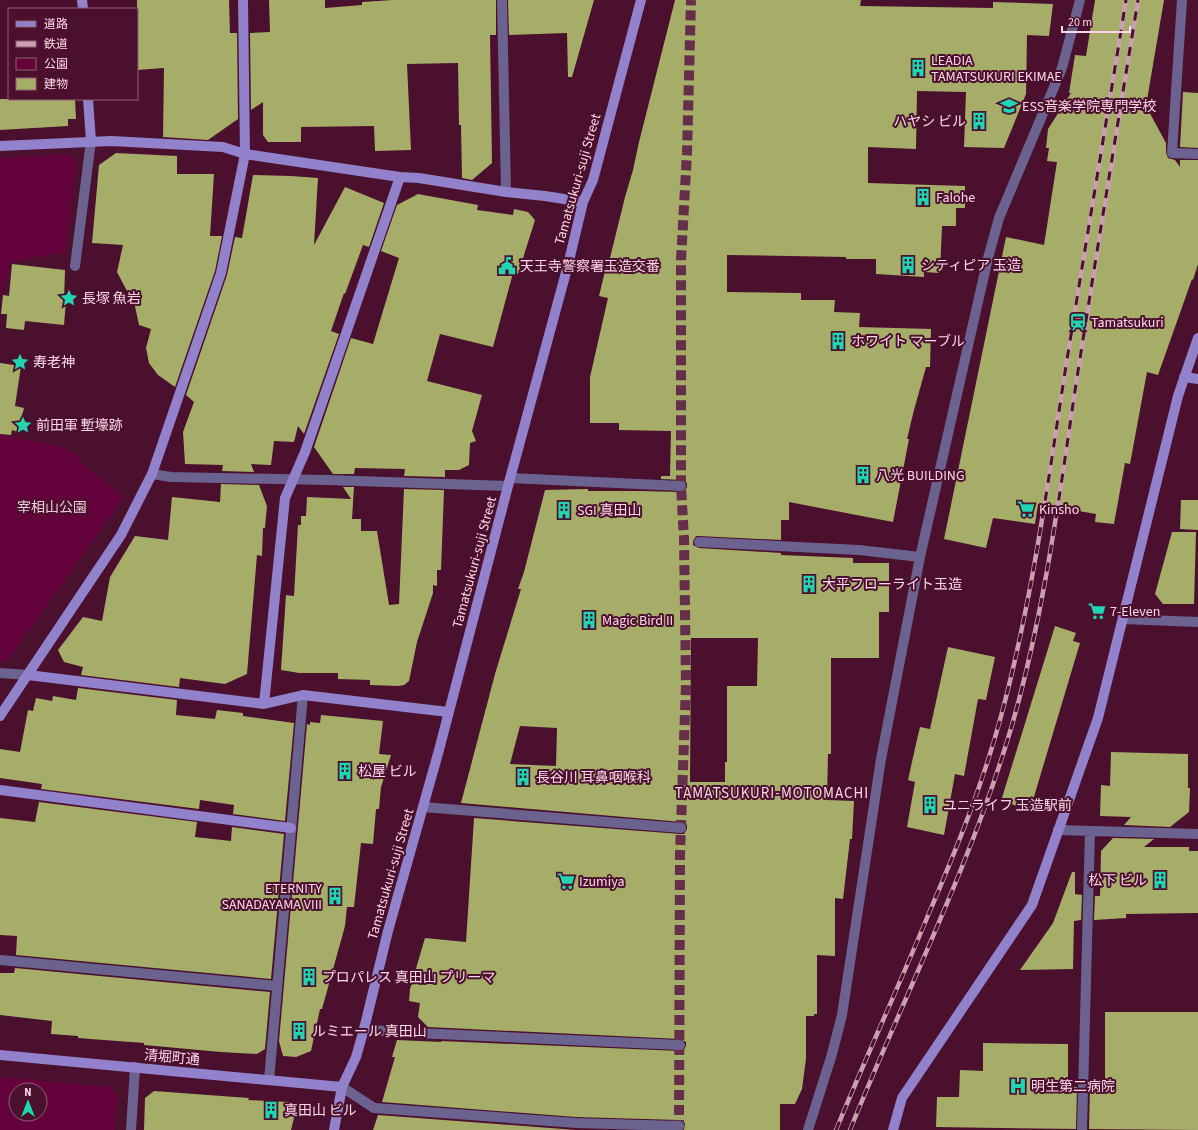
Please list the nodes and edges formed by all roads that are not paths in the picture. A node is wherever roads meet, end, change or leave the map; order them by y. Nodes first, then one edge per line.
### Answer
1 (243, 0) edge
2 (502, 0) edge
3 (641, 0) edge
4 (1080, 0) edge
5 (1182, 0) edge
6 (88, 100) edge
7 (91, 141) junction
8 (0, 146) edge
9 (245, 154) junction
10 (1198, 154) edge
11 (400, 177) junction
12 (506, 192) junction
13 (583, 202) junction
14 (75, 266) dead end
15 (1198, 338) edge
16 (1184, 377) junction
17 (1198, 379) edge
18 (152, 474) junction
19 (294, 479) junction
20 (509, 482) junction
21 (681, 486) dead end
22 (699, 542) dead end
23 (920, 556) junction
24 (1123, 619) junction
25 (1198, 622) edge
26 (0, 673) edge
27 (28, 675) junction
28 (303, 695) junction
29 (264, 704) junction
30 (448, 712) junction
31 (0, 716) edge
32 (0, 790) edge
33 (423, 807) junction
34 (291, 828) junction
35 (681, 828) dead end
36 (1058, 830) junction
37 (1090, 831) junction
38 (1198, 834) edge
39 (0, 960) edge
40 (277, 986) junction
41 (364, 1029) junction
42 (680, 1045) dead end
43 (0, 1055) edge
44 (135, 1067) junction
45 (269, 1080) junction
46 (342, 1087) junction
47 (679, 1126) dead end
48 (130, 1130) edge
49 (334, 1130) edge
50 (808, 1130) edge
51 (893, 1130) edge
52 (1082, 1130) edge

1 - 9 street
2 - 12 street
3 - 13 street, Tamatsukuri-suji Street
4 - 23 street
5 - 10 street
6 - 7 street
7 - 8 street
7 - 9 street
7 - 14 street
9 - 11 street
9 - 18 street
11 - 12 street
11 - 19 street
12 - 13 street
13 - 20 street, Tamatsukuri-suji Street
15 - 16 street
16 - 17 street
16 - 24 street
18 - 19 street
18 - 27 street
19 - 20 street
19 - 29 street
20 - 21 street
20 - 30 street, Tamatsukuri-suji Street
22 - 23 street
23 - 50 street
24 - 25 street
24 - 36 street
26 - 27 street
27 - 29 street
27 - 31 street
28 - 29 street
28 - 30 street
28 - 34 street
30 - 33 street, Tamatsukuri-suji Street
32 - 34 street
33 - 35 street
33 - 41 street, Tamatsukuri-suji Street
34 - 40 street
36 - 37 street
36 - 51 street
37 - 38 street
37 - 52 street
39 - 40 street
40 - 45 street
41 - 42 street
41 - 46 street, Tamatsukuri-suji Street
43 - 44 street, 清堀町通
44 - 45 street, 清堀町通
44 - 48 street
45 - 46 street, 清堀町通
46 - 47 street
46 - 49 street, Tamatsukuri-suji Street

